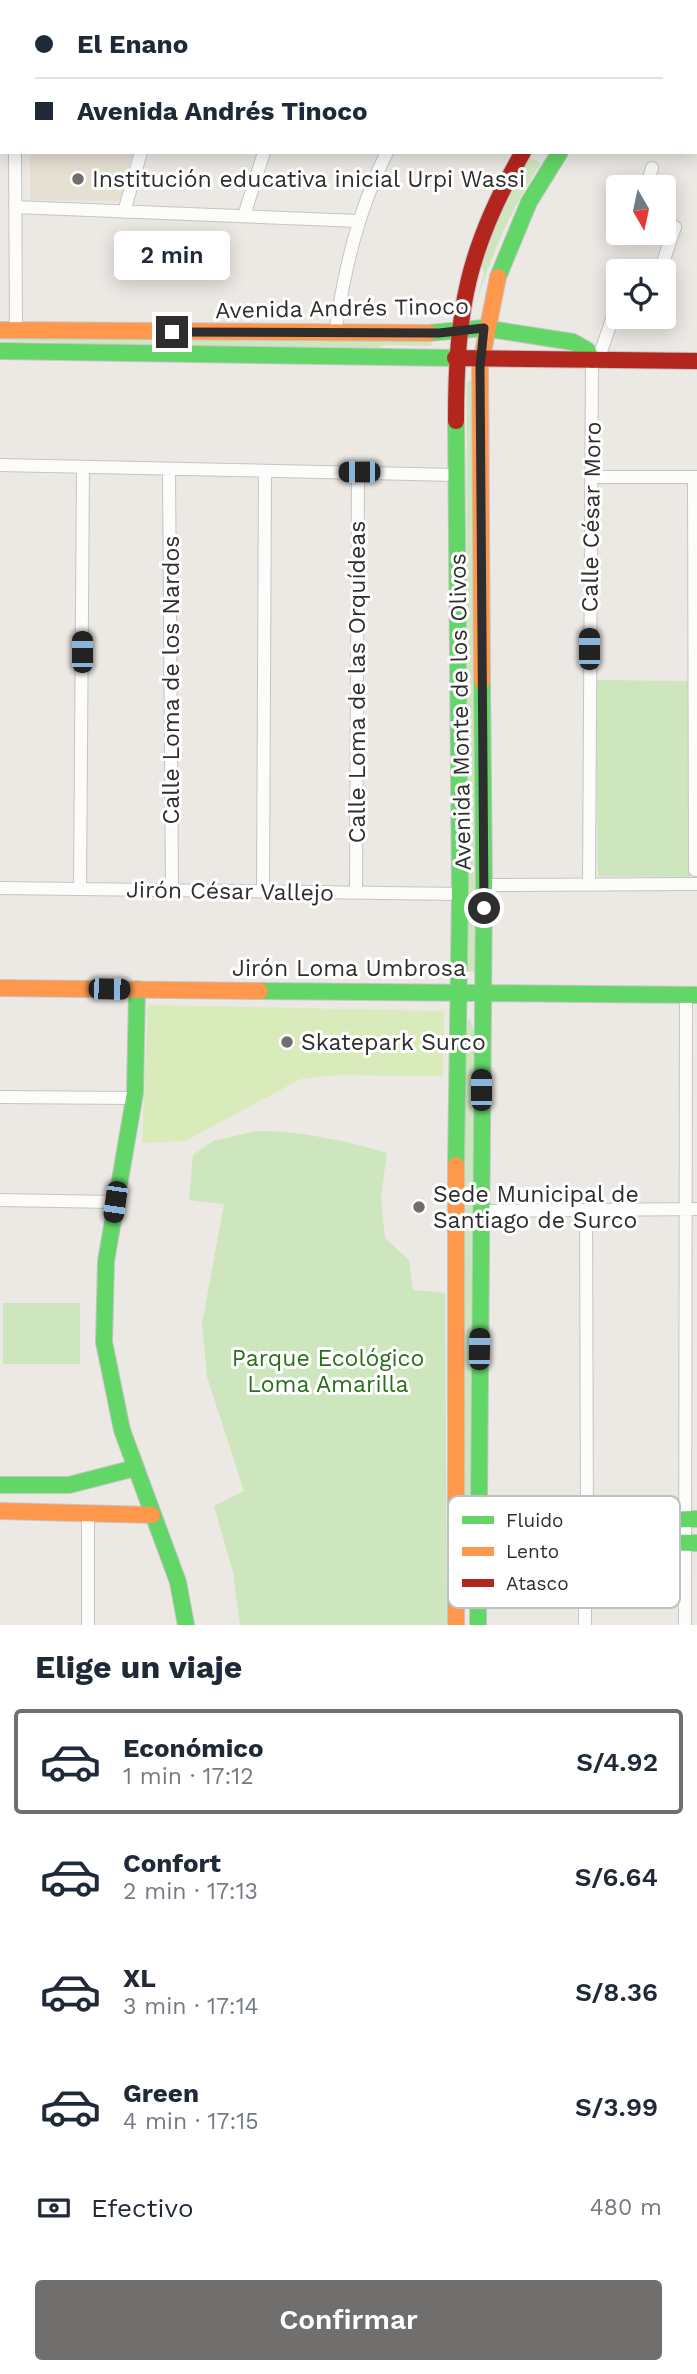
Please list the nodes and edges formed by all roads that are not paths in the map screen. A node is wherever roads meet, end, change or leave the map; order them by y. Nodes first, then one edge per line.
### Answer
1 (15, 154) edge
2 (140, 154) edge
3 (263, 154) edge
4 (386, 154) edge
5 (522, 154) edge
6 (558, 154) edge
7 (652, 168) dead end
8 (650, 175) edge
9 (15, 207) junction
10 (124, 212) junction
11 (244, 216) junction
12 (358, 221) junction
13 (484, 328) junction
14 (607, 329) edge
15 (8, 330) edge
16 (457, 333) junction
17 (335, 334) junction
18 (0, 351) edge
19 (456, 358) junction
20 (481, 358) junction
21 (595, 360) junction
22 (697, 361) edge
23 (0, 465) edge
24 (83, 467) junction
25 (169, 469) junction
26 (265, 472) junction
27 (359, 472) junction
28 (456, 475) junction
29 (591, 477) junction
30 (696, 477) edge
31 (695, 870) dead end
32 (589, 884) junction
33 (697, 884) edge
34 (484, 885) junction
35 (0, 888) edge
36 (80, 889) junction
37 (172, 890) junction
38 (262, 891) junction
39 (356, 892) junction
40 (460, 894) junction
41 (0, 988) edge
42 (137, 989) junction
43 (458, 992) junction
44 (482, 992) junction
45 (691, 995) edge
46 (0, 1097) edge
47 (134, 1098) junction
48 (692, 1101) edge
49 (0, 1200) edge
50 (115, 1202) junction
51 (692, 1209) edge
52 (586, 1210) junction
53 (480, 1211) junction
54 (692, 1410) edge
55 (135, 1468) junction
56 (0, 1485) edge
57 (456, 1496) edge
58 (477, 1496) edge
59 (587, 1496) edge
60 (0, 1511) edge
61 (88, 1514) junction
62 (152, 1515) junction
63 (691, 1519) edge
64 (691, 1543) edge
65 (88, 1625) edge
66 (186, 1625) edge
67 (685, 1625) edge

1 - 9 street
2 - 10 street
3 - 11 street
4 - 12 street
5 - 16 street, Avenida Monte de los Olivos
6 - 13 street, Avenida Monte de los Olivos
7 - 8 street
9 - 10 street
9 - 15 street
10 - 11 street
11 - 12 street
12 - 17 street
13 - 16 street, Avenida Andrés Tinoco
13 - 20 street, Avenida Monte de los Olivos
13 - 21 street, Avenida Andrés Tinoco
14 - 21 street, Calle César Moro
15 - 17 street, Avenida Andrés Tinoco
16 - 17 street, Avenida Andrés Tinoco
16 - 19 street, Avenida Monte de los Olivos
18 - 19 street, Avenida Andrés Tinoco
19 - 20 street, Avenida Andrés Tinoco
19 - 28 street, Avenida Monte de los Olivos
20 - 21 street, Avenida Andrés Tinoco
20 - 34 street, Avenida Monte de los Olivos
21 - 22 street, Avenida Andrés Tinoco
21 - 29 street, Calle César Moro
23 - 24 street
24 - 25 street
24 - 36 street
25 - 26 street
25 - 37 street, Calle Loma de los Nardos
26 - 27 street
26 - 38 street
27 - 28 street
27 - 39 street, Calle Loma de las Orquídeas
28 - 40 street, Avenida Monte de los Olivos
29 - 30 street
29 - 32 street, Calle César Moro
30 - 31 street
32 - 33 street
32 - 34 street
34 - 44 street, Avenida Monte de los Olivos
35 - 36 street, Jirón César Vallejo
36 - 37 street, Jirón César Vallejo
37 - 38 street, Jirón César Vallejo
38 - 39 street, Jirón César Vallejo
39 - 40 street, Jirón César Vallejo
40 - 43 street, Avenida Monte de los Olivos
41 - 42 street, Jirón Loma Umbrosa
42 - 43 street, Jirón Loma Umbrosa
42 - 47 street
43 - 44 street, Jirón Loma Umbrosa
43 - 57 street, Avenida Monte de los Olivos
44 - 45 street, Jirón Loma Umbrosa
44 - 53 street, Avenida Monte de los Olivos
45 - 48 street
46 - 47 street
47 - 50 street
48 - 51 street
49 - 50 street
50 - 55 street
51 - 52 street
51 - 54 street
52 - 53 street
52 - 59 street
53 - 58 street, Avenida Monte de los Olivos
54 - 63 street
55 - 56 street
55 - 62 street
60 - 61 street
61 - 62 street
61 - 65 street
62 - 66 street
63 - 64 street
64 - 67 street

